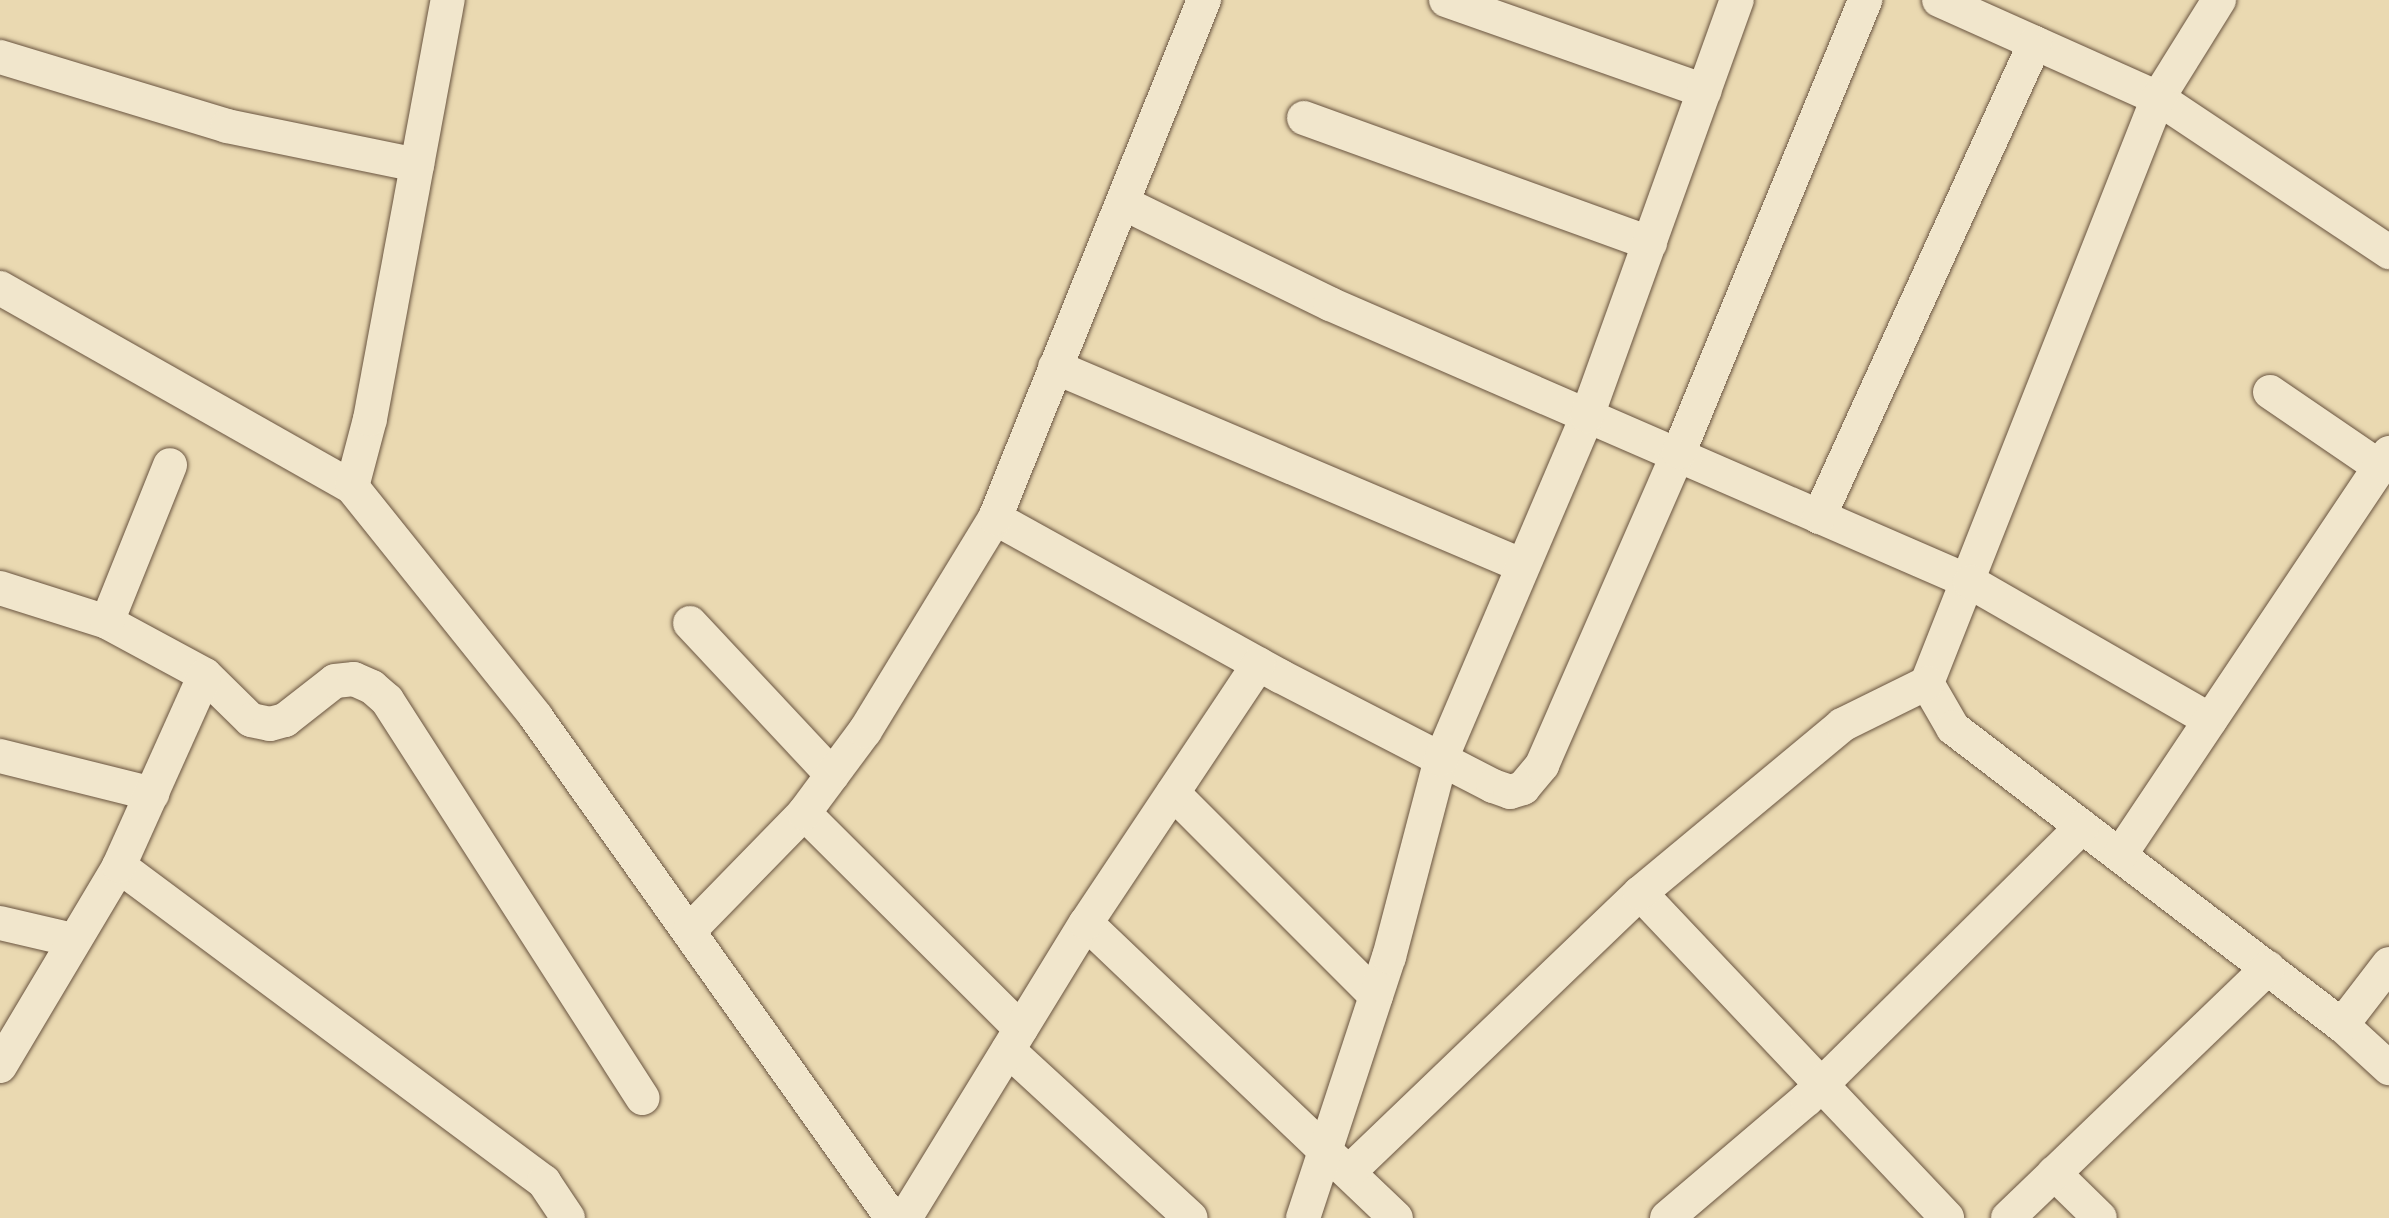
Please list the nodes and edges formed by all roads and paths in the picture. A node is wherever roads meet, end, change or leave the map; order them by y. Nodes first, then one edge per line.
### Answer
1 (448, 0) edge
2 (1204, 0) edge
3 (1446, 0) edge
4 (1737, 0) edge
5 (1865, 0) edge
6 (1939, 0) edge
7 (2219, 0) edge
8 (2035, 43) junction
9 (0, 57) edge
10 (1704, 91) junction
11 (2158, 98) junction
12 (1304, 118) dead end
13 (417, 165) junction
14 (1125, 204) junction
15 (1650, 243) junction
16 (2389, 252) edge
17 (0, 288) edge
18 (1055, 367) junction
19 (2270, 392) dead end
20 (1587, 416) junction
21 (1679, 452) junction
22 (2384, 460) edge
23 (170, 465) dead end
24 (352, 487) junction
25 (1819, 517) junction
26 (995, 518) junction
27 (1521, 565) junction
28 (1970, 582) junction
29 (0, 588) edge
30 (107, 622) junction
31 (690, 623) dead end
32 (1259, 664) junction
33 (205, 675) junction
34 (1927, 683) junction
35 (2210, 720) junction
36 (0, 756) edge
37 (1441, 759) junction
38 (832, 775) junction
39 (1173, 793) junction
40 (152, 794) junction
41 (804, 813) junction
42 (2082, 827) junction
43 (2120, 855) junction
44 (119, 866) junction
45 (1640, 893) junction
46 (0, 923) edge
47 (1086, 923) junction
48 (690, 930) junction
49 (73, 940) junction
50 (2389, 964) edge
51 (2268, 968) junction
52 (1376, 996) junction
53 (2342, 1025) junction
54 (1015, 1039) junction
55 (0, 1066) edge
56 (2389, 1068) edge
57 (1821, 1085) junction
58 (643, 1098) dead end
59 (1339, 1161) junction
60 (2054, 1173) junction
61 (568, 1218) edge
62 (892, 1218) edge
63 (905, 1218) edge
64 (1191, 1218) edge
65 (1303, 1218) edge
66 (1396, 1218) edge
67 (1667, 1218) edge
68 (1947, 1218) edge
69 (2008, 1218) edge
70 (2100, 1218) edge

1 - 13 street
2 - 14 street
3 - 10 street
4 - 10 street
5 - 21 street
6 - 8 street
7 - 11 street
8 - 11 street
8 - 25 street
9 - 13 street
10 - 15 street
11 - 16 street
11 - 28 street
12 - 15 street
13 - 24 street
14 - 18 street
14 - 20 street
15 - 20 street
17 - 24 street
18 - 26 street
18 - 27 street
19 - 22 street
20 - 21 street
20 - 27 street
21 - 25 street
21 - 37 street
22 - 35 street
23 - 30 street
24 - 48 street
25 - 28 street
26 - 32 street
26 - 38 street
27 - 37 street
28 - 34 street
28 - 35 street
29 - 30 street
30 - 33 street
31 - 38 street
32 - 37 street
32 - 39 street
33 - 40 street
33 - 58 street
34 - 42 street
34 - 45 street
35 - 43 street
36 - 40 street
37 - 52 street
38 - 41 street
39 - 47 street
39 - 52 street
40 - 44 street
41 - 48 street
41 - 54 street
42 - 43 street
42 - 57 street
43 - 51 street
44 - 49 street
44 - 61 street
45 - 57 street
45 - 59 street
46 - 49 street
47 - 54 street
47 - 59 street
48 - 62 street
49 - 55 street
50 - 53 street
51 - 53 street
51 - 60 street
52 - 59 street
53 - 56 street
54 - 63 street
54 - 64 street
57 - 67 street
57 - 68 street
59 - 65 street
59 - 66 street
60 - 69 street
60 - 70 street

